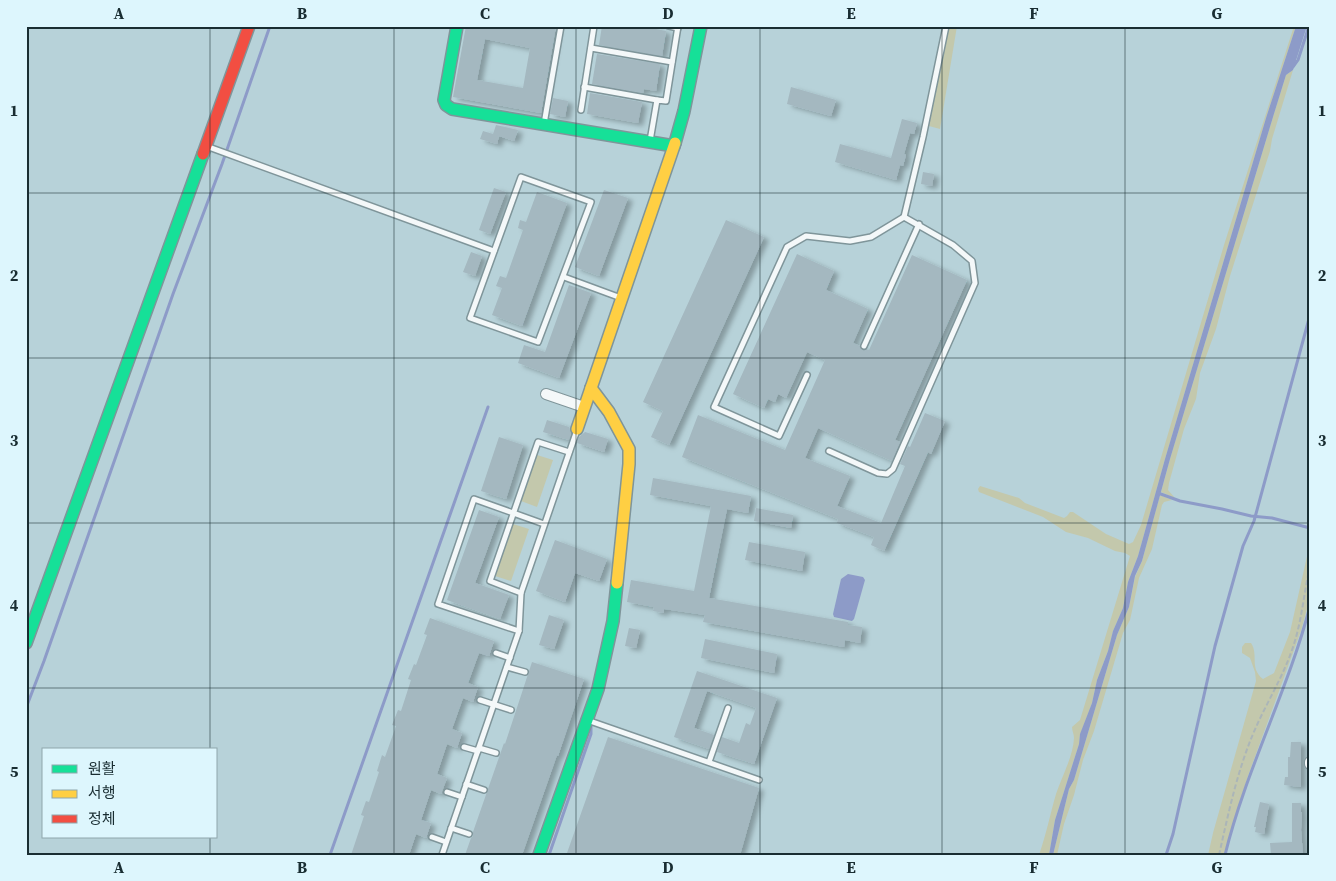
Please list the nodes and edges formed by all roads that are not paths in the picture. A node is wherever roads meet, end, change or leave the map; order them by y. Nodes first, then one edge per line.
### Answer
1 (249, 26) edge
2 (457, 26) edge
3 (561, 26) edge
4 (594, 26) edge
5 (669, 26) edge
6 (702, 26) edge
7 (946, 26) edge
8 (678, 27) edge
9 (591, 48) junction
10 (672, 62) junction
11 (584, 87) junction
12 (657, 100) junction
13 (580, 110) dead end
14 (544, 124) junction
15 (650, 142) junction
16 (206, 146) junction
17 (674, 146) junction
18 (904, 217) junction
19 (919, 224) junction
20 (494, 251) junction
21 (564, 277) junction
22 (622, 298) junction
23 (864, 346) dead end
24 (807, 375) dead end
25 (591, 388) junction
26 (546, 394) dead end
27 (584, 408) junction
28 (577, 429) joint
29 (829, 451) dead end
30 (569, 452) junction
31 (514, 513) junction
32 (544, 524) junction
33 (521, 593) junction
34 (519, 631) junction
35 (26, 643) edge
36 (496, 653) dead end
37 (510, 658) junction
38 (507, 666) junction
39 (525, 672) dead end
40 (480, 700) dead end
41 (494, 705) junction
42 (728, 708) dead end
43 (511, 710) dead end
44 (587, 720) junction
45 (464, 746) dead end
46 (478, 749) junction
47 (496, 753) dead end
48 (709, 762) junction
49 (759, 780) dead end
50 (466, 784) junction
51 (484, 790) dead end
52 (447, 792) dead end
53 (462, 798) junction
54 (451, 828) junction
55 (469, 834) dead end
56 (432, 837) dead end
57 (446, 842) junction
58 (442, 855) edge
59 (539, 855) edge

1 - 16 street
2 - 14 street
3 - 14 lane
4 - 9 lane
5 - 8 lane
6 - 17 street
7 - 18 lane
8 - 10 lane
9 - 10 lane
9 - 11 lane
10 - 12 lane
11 - 12 lane
11 - 13 lane
12 - 15 lane
14 - 15 street
15 - 17 street
16 - 20 lane
16 - 35 street
17 - 22 street
18 - 19 lane
18 - 24 lane
19 - 23 lane
19 - 29 lane
20 - 21 lane
20 - 21 lane
21 - 22 lane
22 - 25 street
25 - 27 street
25 - 44 street
26 - 27 street
27 - 28 street
28 - 30 lane
30 - 31 lane
30 - 32 lane
31 - 32 lane
31 - 33 lane
31 - 34 lane
32 - 33 lane
33 - 34 lane
34 - 37 lane
36 - 37 lane
37 - 38 lane
38 - 39 lane
38 - 41 lane
40 - 41 lane
41 - 43 lane
41 - 46 lane
42 - 48 lane
44 - 48 lane
44 - 59 street
45 - 46 lane
46 - 47 lane
46 - 50 lane
48 - 49 lane
50 - 51 lane
50 - 53 lane
52 - 53 lane
53 - 54 lane
54 - 55 lane
54 - 57 lane
56 - 57 lane
57 - 58 lane

